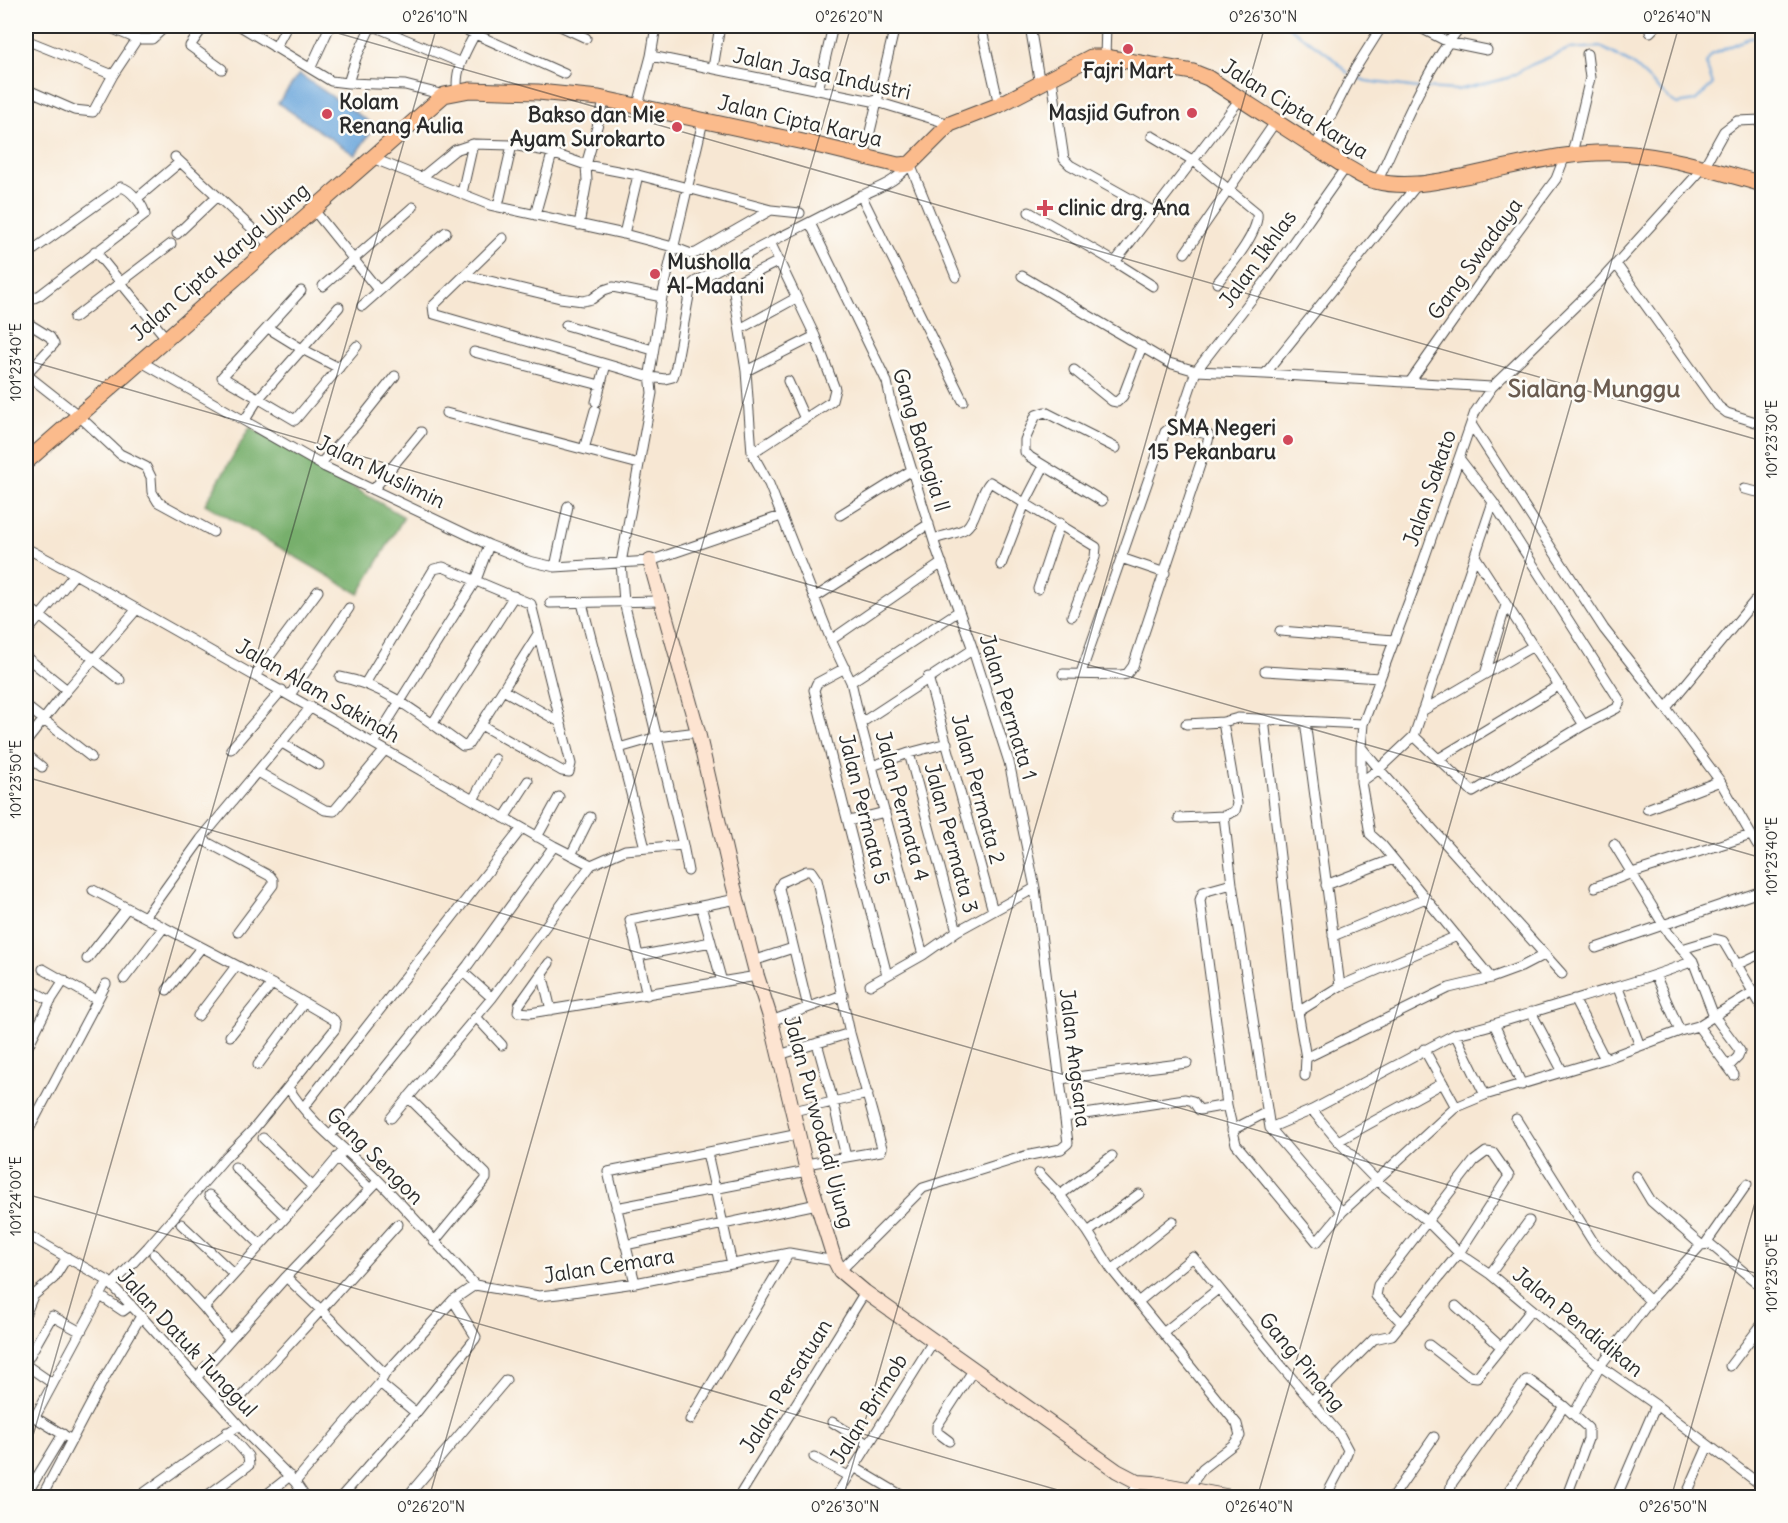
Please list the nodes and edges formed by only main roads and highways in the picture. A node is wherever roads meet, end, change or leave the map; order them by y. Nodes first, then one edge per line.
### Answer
1 (451, 94) joint
2 (1762, 184) edge
3 (26, 462) edge

1 - 2 main road, Jalan Cipta Karya
1 - 3 main road, Jalan Cipta Karya Ujung

